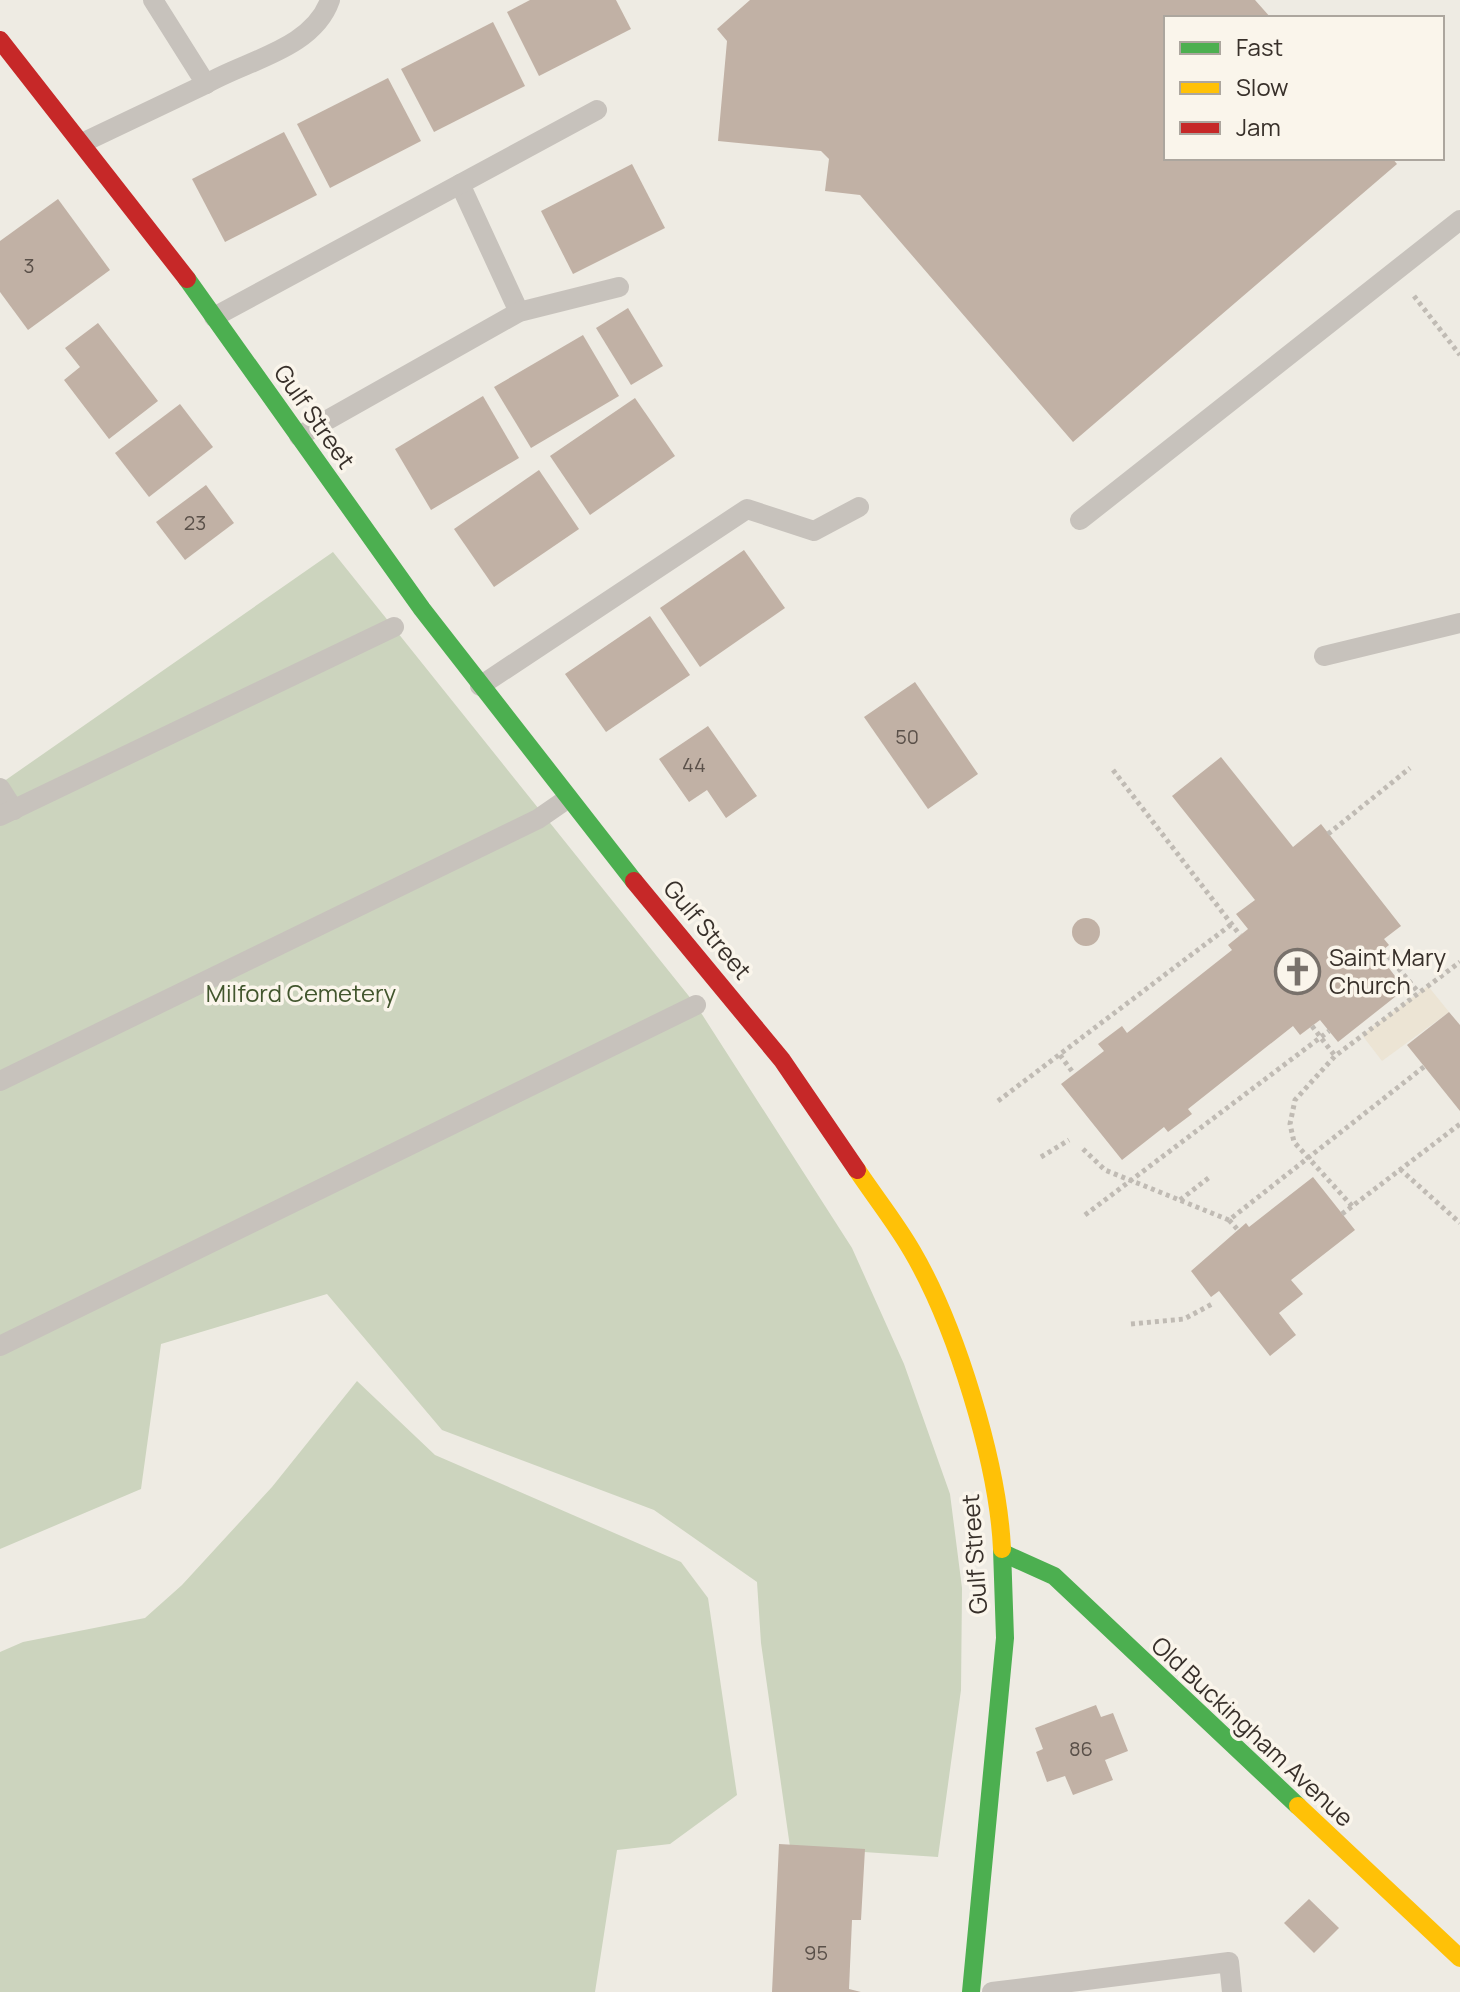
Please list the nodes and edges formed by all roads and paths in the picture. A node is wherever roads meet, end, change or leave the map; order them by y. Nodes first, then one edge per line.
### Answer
1 (153, 0) edge
2 (330, 0) edge
3 (0, 40) edge
4 (206, 84) junction
5 (597, 110) dead end
6 (82, 143) junction
7 (460, 184) junction
8 (1460, 220) edge
9 (1394, 273) junction
10 (619, 287) dead end
11 (519, 312) junction
12 (214, 317) junction
13 (1460, 355) edge
14 (299, 436) junction
15 (859, 507) dead end
16 (1080, 520) dead end
17 (1460, 623) edge
18 (394, 627) dead end
19 (1324, 656) dead end
20 (480, 686) junction
21 (1410, 768) dead end
22 (1113, 770) dead end
23 (0, 788) edge
24 (567, 799) junction
25 (7, 813) edge
26 (1328, 834) dead end
27 (1232, 924) junction
28 (1240, 935) dead end
29 (1383, 950) dead end
30 (1460, 962) edge
31 (1419, 993) junction
32 (696, 1005) dead end
33 (1312, 1026) dead end
34 (1329, 1031) dead end
35 (1320, 1037) junction
36 (1060, 1055) junction
37 (1335, 1056) junction
38 (1425, 1066) dead end
39 (1074, 1074) dead end
40 (0, 1081) edge
41 (998, 1101) dead end
42 (1460, 1124) edge
43 (1069, 1140) dead end
44 (1083, 1149) dead end
45 (1309, 1156) junction
46 (1041, 1157) dead end
47 (1400, 1169) junction
48 (1211, 1176) dead end
49 (1130, 1181) junction
50 (1180, 1201) junction
51 (1352, 1206) junction
52 (1342, 1214) dead end
53 (1085, 1215) dead end
54 (1229, 1220) junction
55 (1460, 1223) edge
56 (1238, 1230) dead end
57 (1214, 1303) dead end
58 (1131, 1324) dead end
59 (0, 1346) edge
60 (1003, 1553) junction
61 (1460, 1958) edge
62 (971, 1992) edge
63 (992, 1992) edge
64 (1232, 1992) edge

1 - 4 lane
2 - 4 lane
3 - 6 street, Gulf Street
4 - 6 lane
5 - 7 lane
6 - 12 street, Gulf Street
7 - 11 lane
7 - 12 lane
8 - 9 lane
9 - 13 path
9 - 16 lane
10 - 11 lane
11 - 14 lane
12 - 14 street, Gulf Street
14 - 20 street, Gulf Street
15 - 20 lane
17 - 19 lane
18 - 25 lane
20 - 24 street, Gulf Street
21 - 26 path
22 - 27 path
23 - 25 lane
24 - 40 lane
24 - 60 street, Gulf Street
27 - 28 path
27 - 36 path
29 - 31 path
30 - 31 path
31 - 37 path
32 - 59 lane
33 - 35 path
34 - 35 path
35 - 37 path
35 - 49 path
36 - 39 path
36 - 41 path
37 - 45 path
38 - 45 path
42 - 47 path
43 - 46 path
44 - 49 path
45 - 51 path
45 - 54 path
47 - 51 path
47 - 55 path
48 - 50 path
49 - 50 path
49 - 53 path
50 - 54 path
51 - 52 path
54 - 56 path
57 - 58 path
60 - 61 street, Old Buckingham Avenue
60 - 62 street, Gulf Street
63 - 64 lane

